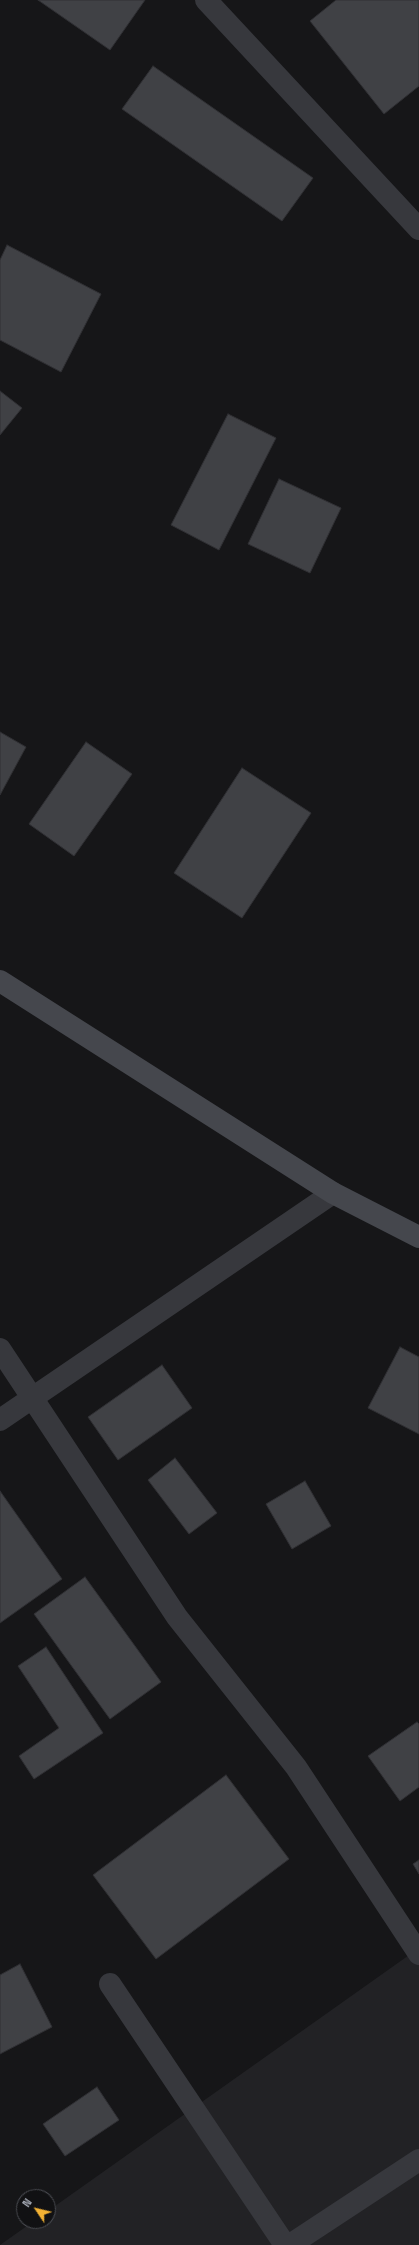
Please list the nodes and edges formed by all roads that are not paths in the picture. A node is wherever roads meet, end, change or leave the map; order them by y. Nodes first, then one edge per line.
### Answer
1 (206, 0) edge
2 (419, 229) edge
3 (0, 981) edge
4 (334, 1193) junction
5 (419, 1237) edge
6 (0, 1349) edge
7 (33, 1398) junction
8 (0, 1420) edge
9 (419, 1954) edge
10 (110, 1984) dead end
11 (419, 2160) edge
12 (285, 2245) edge
13 (290, 2245) edge

1 - 2 street
3 - 4 main road
4 - 5 main road
4 - 7 street
6 - 7 street
7 - 8 street
7 - 9 street
10 - 12 street
11 - 13 street

